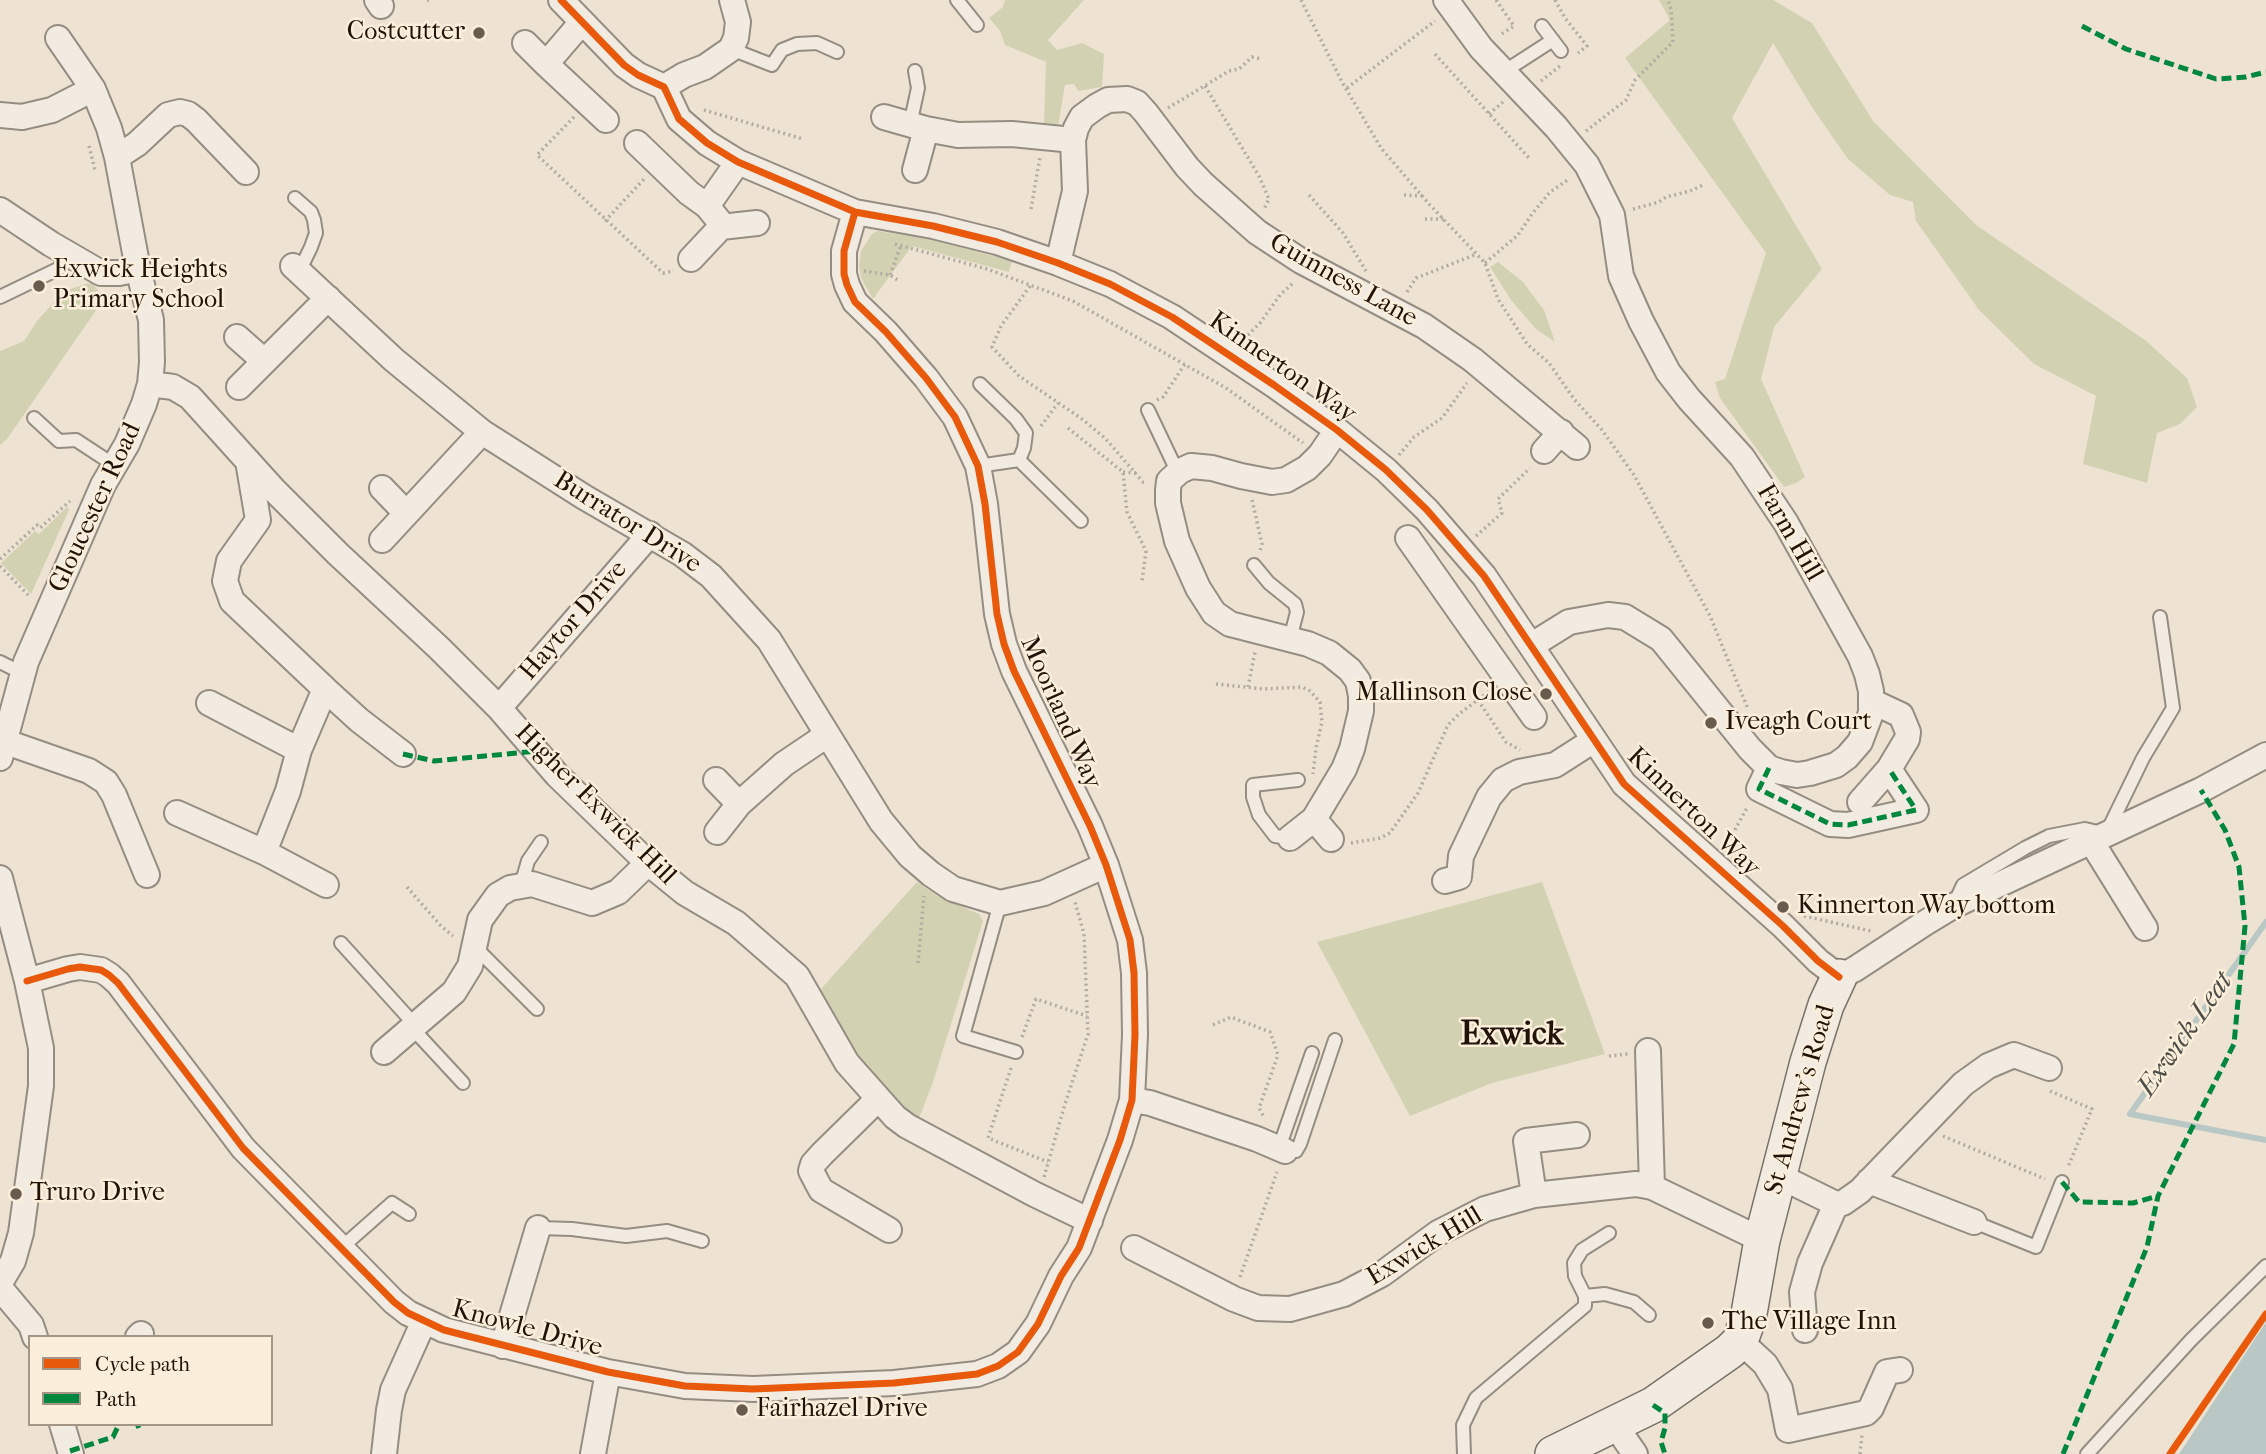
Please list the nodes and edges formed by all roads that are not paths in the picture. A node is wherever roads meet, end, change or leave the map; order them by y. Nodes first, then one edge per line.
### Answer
1 (561, 0) edge
2 (734, 0) edge
3 (957, 0) edge
4 (1448, 4) edge
5 (582, 22) junction
6 (977, 25) dead end
7 (1542, 26) dead end
8 (58, 38) dead end
9 (525, 43) dead end
10 (731, 50) junction
11 (837, 52) dead end
12 (546, 64) junction
13 (915, 71) dead end
14 (1505, 71) junction
15 (664, 87) junction
16 (93, 89) junction
17 (0, 115) edge
18 (884, 117) dead end
19 (606, 120) dead end
20 (918, 127) junction
21 (1074, 134) junction
22 (637, 143) dead end
23 (117, 157) junction
24 (738, 162) junction
25 (915, 170) dead end
26 (246, 172) dead end
27 (295, 198) dead end
28 (707, 206) junction
29 (0, 210) edge
30 (855, 212) junction
31 (757, 223) dead end
32 (721, 227) junction
33 (72, 257) junction
34 (691, 259) road end
35 (1058, 263) junction
36 (138, 269) junction
37 (296, 269) joint
38 (0, 297) edge
39 (328, 298) junction
40 (237, 337) dead end
41 (263, 360) junction
42 (149, 384) junction
43 (980, 384) dead end
44 (239, 387) dead end
45 (1148, 410) road end
46 (34, 418) dead end
47 (1337, 430) junction
48 (482, 432) junction
49 (1544, 451) road end
50 (247, 460) junction
51 (1019, 460) junction
52 (978, 466) junction
53 (1178, 473) junction
54 (108, 475) junction
55 (382, 488) dead end
56 (406, 513) junction
57 (1081, 521) dead end
58 (650, 534) junction
59 (1408, 538) dead end
60 (382, 540) dead end
61 (1254, 565) road end
62 (1484, 576) junction
63 (1453, 601) junction
64 (2160, 617) dead end
65 (1290, 639) junction
66 (1532, 645) junction
67 (11, 668) edge
68 (325, 689) junction
69 (1871, 701) junction
70 (209, 703) dead end
71 (499, 708) junction
72 (1534, 717) dead end
73 (827, 735) junction
74 (1594, 740) junction
75 (3, 750) edge
76 (299, 750) junction
77 (403, 754) dead end
78 (2266, 755) edge
79 (1889, 769) junction
80 (1764, 778) junction
81 (716, 780) dead end
82 (1298, 780) dead end
83 (1860, 802) dead end
84 (739, 804) junction
85 (177, 813) dead end
86 (1314, 819) junction
87 (717, 832) dead end
88 (1290, 838) joint
89 (2098, 838) junction
90 (1332, 839) road end
91 (541, 842) dead end
92 (264, 852) junction
93 (648, 863) junction
94 (1106, 865) junction
95 (148, 875) dead end
96 (0, 878) edge
97 (1460, 882) dead end
98 (521, 885) junction
99 (326, 886) dead end
100 (1000, 903) junction
101 (2145, 928) dead end
102 (6, 930) edge
103 (341, 943) dead end
104 (476, 944) junction
105 (1839, 977) junction
106 (27, 981) junction
107 (537, 1009) dead end
108 (414, 1027) junction
109 (1335, 1040) dead end
110 (1648, 1051) dead end
111 (384, 1052) dead end
112 (1016, 1052) road end
113 (1312, 1053) dead end
114 (2049, 1068) road end
115 (463, 1083) dead end
116 (878, 1099) junction
117 (1132, 1100) junction
118 (1577, 1135) dead end
119 (1271, 1139) junction
120 (1779, 1176) junction
121 (1869, 1181) junction
122 (2061, 1183) road end
123 (1652, 1187) junction
124 (1534, 1195) junction
125 (1836, 1204) junction
126 (409, 1214) dead end
127 (1090, 1220) junction
128 (1974, 1222) joint
129 (538, 1228) joint
130 (890, 1230) dead end
131 (1609, 1233) dead end
132 (1762, 1240) junction
133 (702, 1241) dead end
134 (341, 1248) junction
135 (1134, 1248) dead end
136 (2266, 1266) edge
137 (0, 1283) edge
138 (0, 1288) edge
139 (1585, 1296) junction
140 (1649, 1315) dead end
141 (424, 1321) junction
142 (1805, 1330) dead end
143 (34, 1335) edge
144 (1740, 1341) junction
145 (503, 1346) junction
146 (1900, 1370) dead end
147 (608, 1372) junction
148 (1615, 1425) junction
149 (63, 1426) edge
150 (71, 1454) edge
151 (384, 1454) edge
152 (593, 1454) edge
153 (1464, 1454) edge
154 (1553, 1454) edge
155 (1635, 1454) edge
156 (2087, 1454) edge

1 - 5 street
2 - 10 street
3 - 6 lane
4 - 14 street, Farm Hill
5 - 12 street
5 - 15 street
7 - 14 lane
8 - 16 street, Gloucester Road
9 - 12 street
10 - 11 lane
10 - 15 street
12 - 19 street
13 - 20 lane
14 - 69 street, Farm Hill
15 - 24 street, Kinnerton Way
16 - 17 street
16 - 23 street, Gloucester Road
18 - 20 street
20 - 21 street
20 - 25 street
21 - 35 street
21 - 49 street, Guinness Lane
22 - 28 street
23 - 26 street
23 - 36 street, Gloucester Road
24 - 28 street
24 - 30 street, Kinnerton Way
27 - 37 lane
28 - 32 street
29 - 33 street
30 - 35 street, Kinnerton Way
30 - 52 street, Moorland Way
31 - 32 street
32 - 34 street
33 - 36 street
33 - 38 lane
35 - 47 street, Kinnerton Way
36 - 42 street, Gloucester Road
37 - 39 street, Burrator Drive
39 - 41 street
39 - 48 street, Burrator Drive
40 - 41 street
41 - 44 street
42 - 50 street, Higher Exwick Hill
42 - 54 street, Gloucester Road
43 - 51 lane
45 - 53 lane
46 - 54 lane
47 - 53 street
47 - 62 street, Kinnerton Way
48 - 56 street
48 - 58 street, Burrator Drive
50 - 68 street
50 - 71 street, Higher Exwick Hill
51 - 52 lane
51 - 57 lane
52 - 94 street, Moorland Way
53 - 65 street
54 - 67 street, Gloucester Road
55 - 56 street
56 - 60 street
58 - 71 street, Haytor Drive
58 - 73 street, Burrator Drive
59 - 63 street
61 - 65 lane
62 - 63 street
62 - 66 street, Kinnerton Way
63 - 72 street
64 - 89 lane
65 - 86 street
66 - 74 street, Kinnerton Way
66 - 80 street
67 - 75 street, Gloucester Road
68 - 76 street
68 - 77 street
69 - 79 street
69 - 80 street, Farm Hill
70 - 76 street
71 - 93 street, Higher Exwick Hill
73 - 84 street
73 - 100 street, Burrator Drive
74 - 97 street
74 - 105 street, Kinnerton Way
75 - 95 street, Gloucester Road
76 - 92 street
78 - 89 street, St Andrew's Road
79 - 80 street
79 - 83 street
81 - 84 street
82 - 88 lane
84 - 87 street
85 - 92 street
86 - 88 street
86 - 90 street
89 - 101 street
89 - 105 street, St Andrew's Road
91 - 98 lane
92 - 99 street
93 - 98 street
93 - 116 street, Higher Exwick Hill
94 - 100 street, Burrator Drive
94 - 117 street, Moorland Way
96 - 102 street
98 - 104 street
100 - 112 lane
102 - 106 street
103 - 108 lane
104 - 107 lane
104 - 108 street
105 - 120 street, St Andrew's Road
106 - 134 street, Knowle Drive
106 - 137 street
108 - 111 street
108 - 115 lane
109 - 119 lane
110 - 123 street
113 - 119 lane
114 - 121 street
116 - 127 street, Higher Exwick Hill
116 - 130 street
117 - 119 street
117 - 127 street, Moorland Way
118 - 124 street
120 - 125 street
120 - 132 street, St Andrew's Road
121 - 125 street
121 - 128 street
122 - 128 lane
123 - 124 street, Exwick Hill
123 - 132 street, Exwick Hill
124 - 135 street, Exwick Hill
125 - 142 street
126 - 134 lane
127 - 147 street, Knowle Drive
129 - 133 lane
129 - 145 street, Knowle Drive
131 - 139 lane
132 - 144 street, St Andrew's Road
134 - 141 street, Knowle Drive
136 - 156 lane
138 - 143 street
139 - 140 lane
139 - 153 lane
141 - 145 street, Knowle Drive
141 - 151 street
144 - 146 street
144 - 148 street
145 - 147 street, Knowle Drive
147 - 152 street
148 - 154 street
148 - 155 street
149 - 150 street

